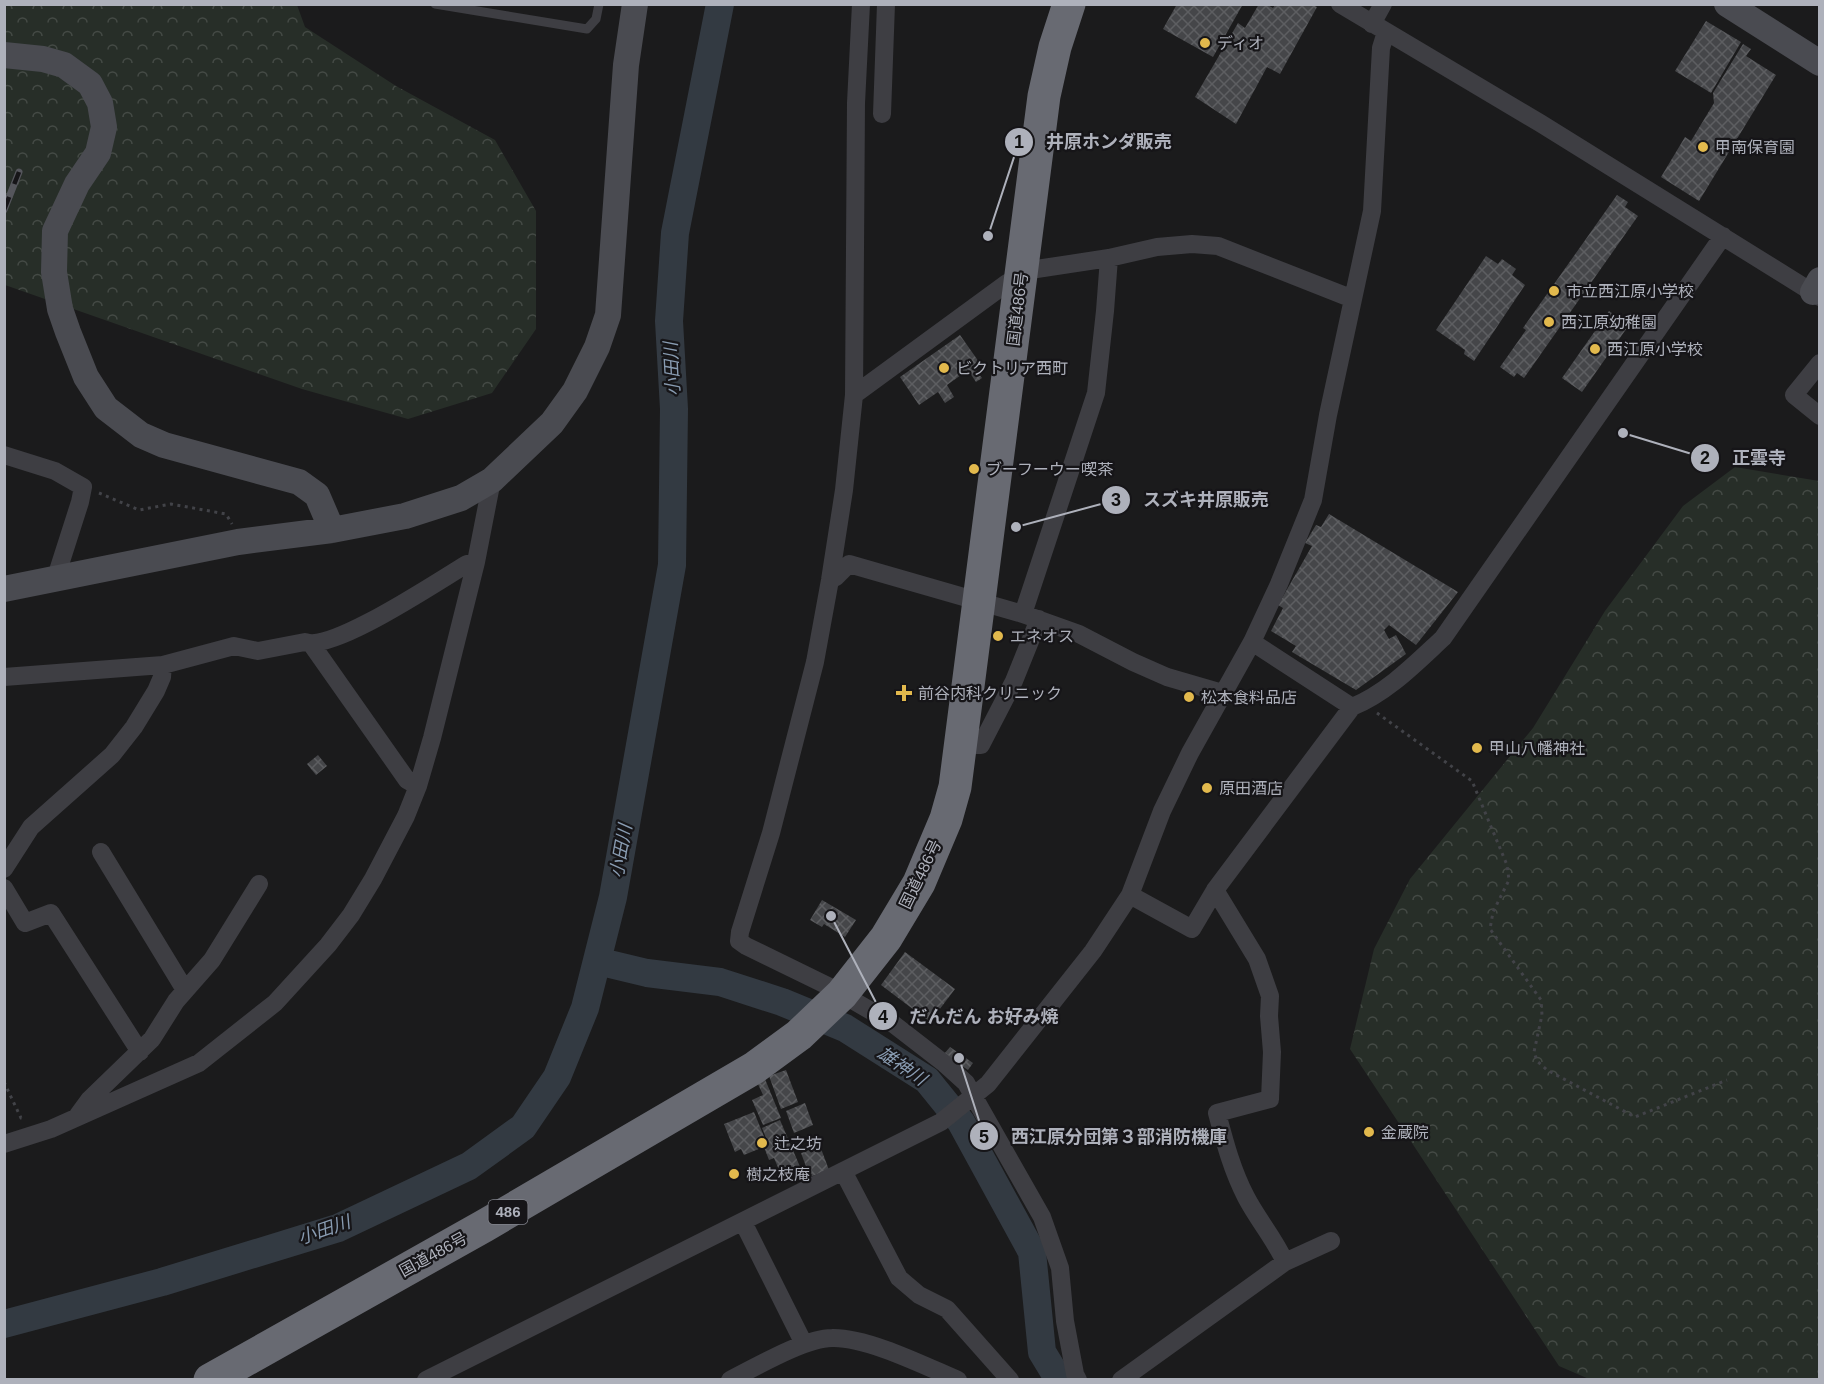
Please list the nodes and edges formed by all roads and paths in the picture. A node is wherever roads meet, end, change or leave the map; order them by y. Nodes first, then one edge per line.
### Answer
1 (435, 4) edge
2 (599, 4) edge
3 (635, 4) edge
4 (861, 4) edge
5 (886, 4) edge
6 (1340, 4) edge
7 (1383, 4) edge
8 (1727, 4) edge
9 (455, 6) edge
10 (1066, 6) edge
11 (1379, 28) junction
12 (4, 55) edge
13 (885, 60) junction
14 (1820, 63) edge
15 (856, 103) junction
16 (882, 114) dead end
17 (1723, 236) junction
18 (1109, 258) junction
19 (1021, 276) junction
20 (1817, 289) edge
21 (1353, 299) junction
22 (1820, 363) edge
23 (854, 395) junction
24 (1820, 416) edge
25 (4, 455) edge
26 (492, 480) junction
27 (83, 487) junction
28 (332, 530) junction
29 (238, 542) junction
30 (476, 562) junction
31 (56, 577) junction
32 (830, 579) junction
33 (4, 589) edge
34 (979, 601) junction
35 (1031, 617) junction
36 (1252, 642) junction
37 (312, 645) junction
38 (163, 665) junction
39 (4, 677) edge
40 (1222, 693) junction
41 (1358, 705) junction
42 (961, 745) junction
43 (418, 786) junction
44 (101, 852) dead end
45 (4, 869) edge
46 (259, 884) dead end
47 (4, 888) edge
48 (1215, 890) junction
49 (1130, 895) junction
50 (185, 990) junction
51 (839, 997) junction
52 (140, 1052) junction
53 (1727, 1080) dead end
54 (4, 1082) edge
55 (971, 1098) junction
56 (75, 1119) junction
57 (51, 1129) junction
58 (4, 1144) edge
59 (843, 1171) junction
60 (743, 1222) junction
61 (1331, 1241) dead end
62 (1284, 1262) junction
63 (804, 1344) junction
64 (210, 1380) edge
65 (426, 1380) edge
66 (730, 1380) edge
67 (958, 1380) edge
68 (1010, 1380) edge
69 (1078, 1380) edge
70 (1121, 1380) edge

1 - 9 lane
2 - 9 lane
3 - 26 street
4 - 15 street
5 - 13 street
6 - 11 street
7 - 11 street
8 - 14 street
10 - 19 highway, 国道486号 / 486
11 - 17 street
11 - 21 street
12 - 28 street
13 - 15 street
13 - 16 street
15 - 23 street
17 - 20 street
17 - 41 street
18 - 19 street
18 - 21 street
18 - 35 street
19 - 23 street
19 - 34 highway, 国道486号 / 486
21 - 36 street
22 - 24 street
23 - 32 street
25 - 27 street
26 - 28 street
26 - 30 street
27 - 29 path
27 - 31 street
28 - 29 street
29 - 31 street
30 - 37 street
30 - 43 street
31 - 33 street
32 - 34 street
32 - 51 street
34 - 35 street
34 - 42 highway, 国道486号 / 486
35 - 40 street
35 - 42 street
36 - 40 street
36 - 41 street
37 - 38 street
37 - 43 street
38 - 39 street
38 - 45 street
40 - 49 street
41 - 48 street
41 - 53 path
42 - 51 highway, 国道486号 / 486
43 - 56 street
44 - 50 street
46 - 50 street
47 - 52 street
48 - 49 street
48 - 62 street
49 - 55 street
50 - 52 street
51 - 55 street
51 - 64 highway, 国道486号 / 486
52 - 56 street
54 - 57 path
55 - 59 street
55 - 69 street
56 - 57 street
57 - 58 street
59 - 60 street
59 - 68 street
60 - 63 street
60 - 65 street
61 - 62 street
62 - 70 street
63 - 66 street
63 - 67 street

